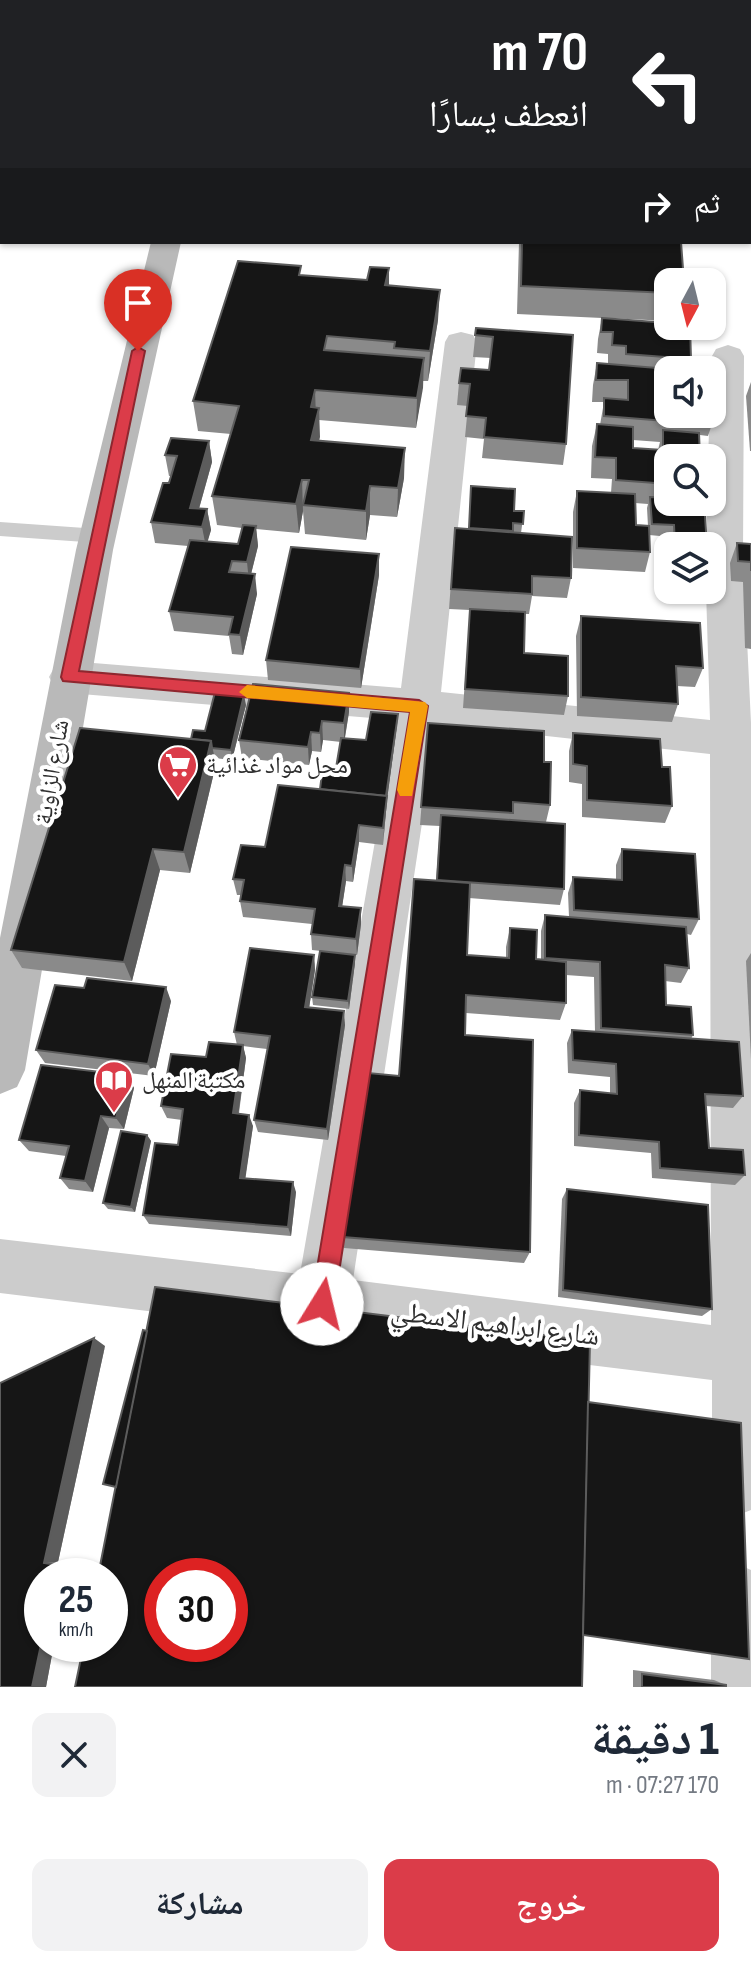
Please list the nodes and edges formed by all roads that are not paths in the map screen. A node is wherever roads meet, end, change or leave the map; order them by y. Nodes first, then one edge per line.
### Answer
1 (165, 244) edge
2 (461, 342) dead end
3 (728, 356) dead end
4 (0, 529) edge
5 (99, 536) junction
6 (69, 677) junction
7 (419, 706) junction
8 (741, 740) edge
9 (0, 1070) edge
10 (0, 1266) edge
11 (322, 1304) junction
12 (746, 1358) edge
13 (743, 1687) edge

1 - 5 main road, شارع الزاوية
2 - 7 street
3 - 8 street
4 - 5 lane
5 - 6 main road, شارع الزاوية
6 - 7 street
6 - 9 main road, شارع الزاوية
7 - 8 street
7 - 11 street
8 - 12 street
10 - 11 street, شارع ابراهيم الاسطي
11 - 12 street, شارع ابراهيم الاسطي
12 - 13 street

